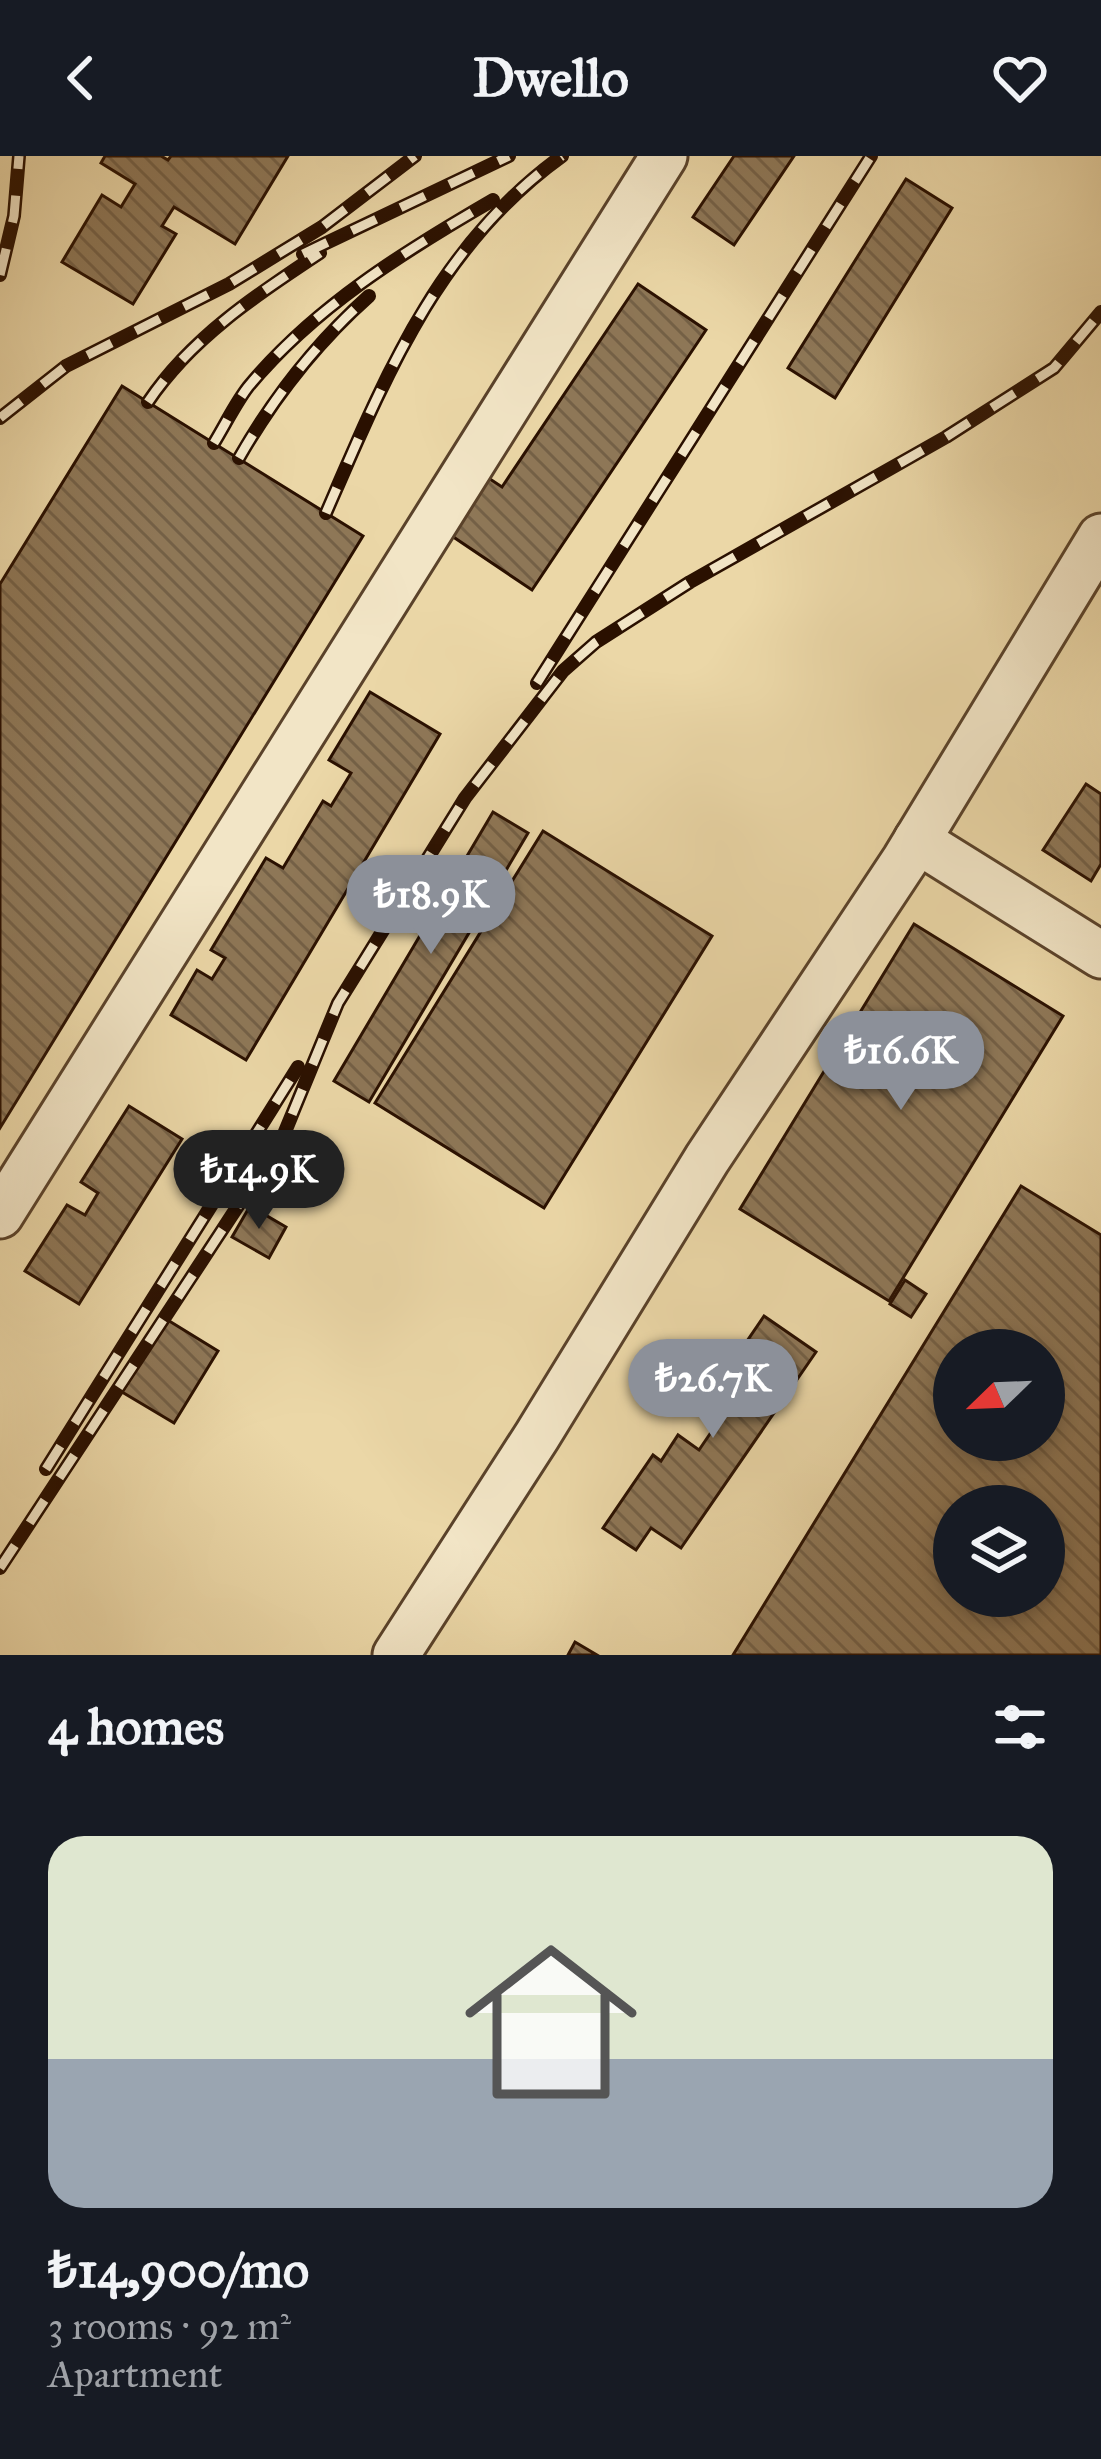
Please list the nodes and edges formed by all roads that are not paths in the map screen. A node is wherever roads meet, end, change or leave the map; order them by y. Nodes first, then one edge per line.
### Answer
1 (664, 156) edge
2 (1101, 537) edge
3 (917, 840) junction
4 (1101, 955) edge
5 (0, 1215) edge
6 (396, 1655) edge

1 - 5 lane
2 - 3 lane
3 - 4 lane
3 - 6 lane

